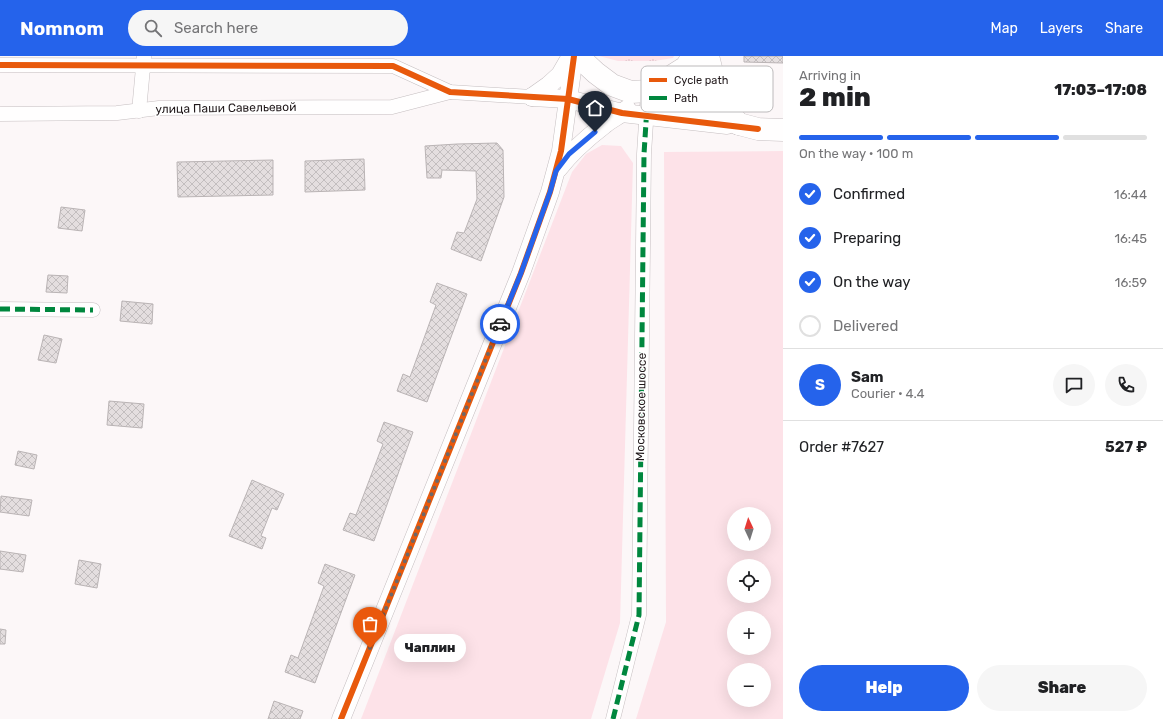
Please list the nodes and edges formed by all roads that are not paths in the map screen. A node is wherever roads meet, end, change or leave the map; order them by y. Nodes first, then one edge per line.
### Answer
1 (571, 56) edge
2 (574, 56) edge
3 (580, 56) edge
4 (693, 56) edge
5 (708, 56) edge
6 (143, 61) edge
7 (0, 65) edge
8 (687, 66) edge
9 (710, 66) edge
10 (450, 92) junction
11 (641, 92) edge
12 (532, 97) junction
13 (641, 98) edge
14 (568, 99) junction
15 (139, 111) junction
16 (647, 112) edge
17 (707, 112) edge
18 (729, 112) edge
19 (622, 113) junction
20 (0, 114) edge
21 (647, 116) junction
22 (748, 126) junction
23 (783, 130) edge
24 (556, 171) junction
25 (0, 309) edge
26 (93, 310) dead end
27 (342, 719) edge
28 (612, 719) edge

1 - 12 street
2 - 14 street
3 - 11 main road
4 - 8 main road
5 - 9 main road
6 - 7 street, улица Паши Савельевой
6 - 10 street, улица Паши Савельевой
6 - 15 street
10 - 12 street, улица Паши Савельевой
10 - 15 street, улица Паши Савельевой
12 - 14 street, улица Паши Савельевой
13 - 19 street
14 - 19 street, улица Паши Савельевой
14 - 24 street
15 - 20 street, улица Паши Савельевой
16 - 21 street, Московское шоссе
17 - 22 main road
18 - 22 main road
19 - 21 street, улица Паши Савельевой
19 - 24 street
21 - 22 street, улица Паши Савельевой
21 - 28 street, Московское шоссе
22 - 23 main road
24 - 27 street
25 - 26 street

